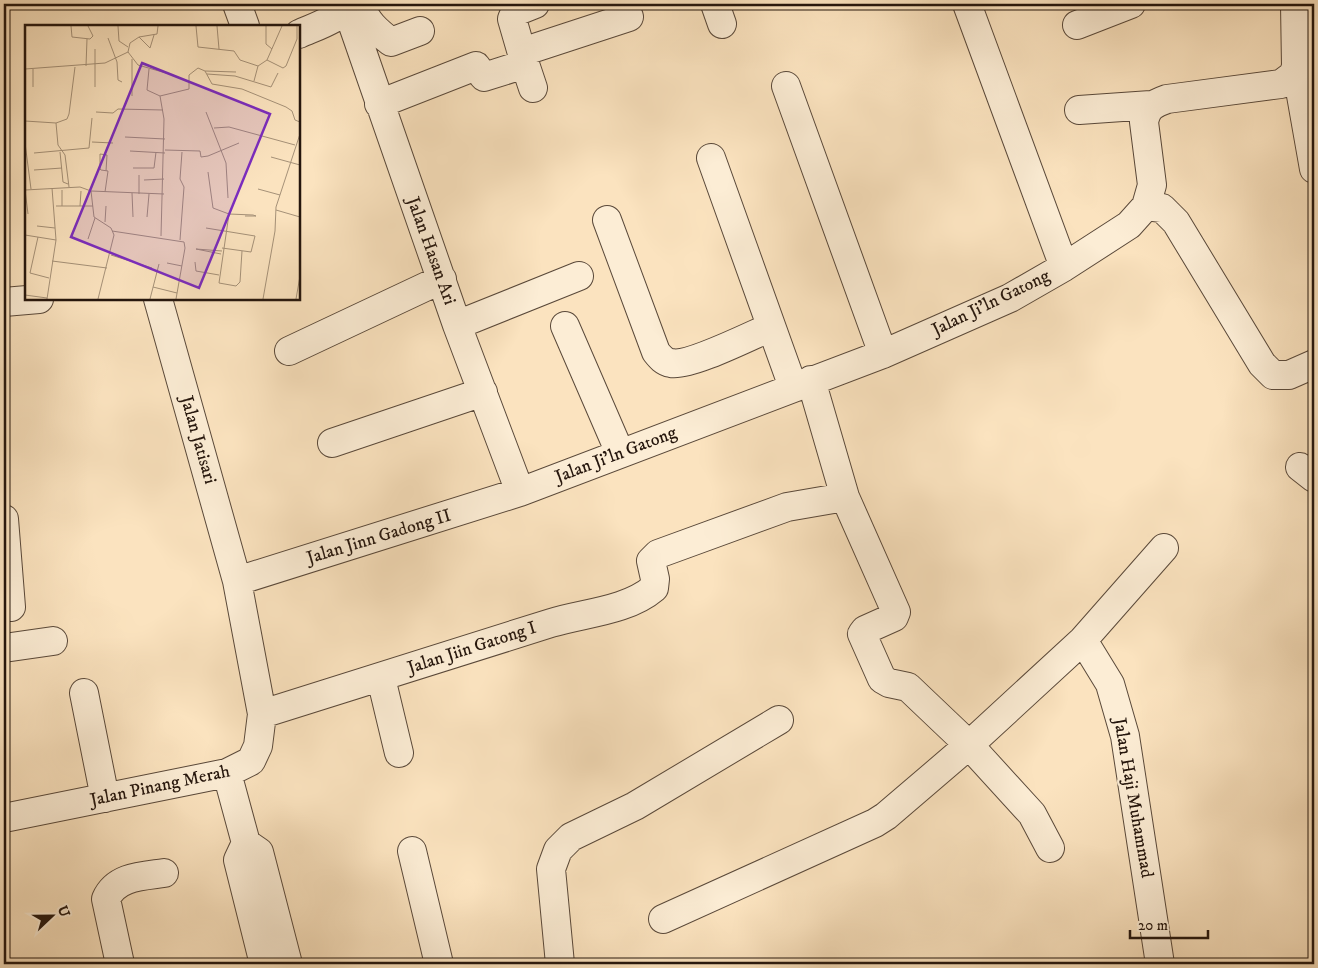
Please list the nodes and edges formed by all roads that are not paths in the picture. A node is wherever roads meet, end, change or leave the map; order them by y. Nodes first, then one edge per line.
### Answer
1 (237, 4) edge
2 (535, 4) edge
3 (624, 4) edge
4 (967, 4) edge
5 (1131, 4) edge
6 (1295, 4) edge
7 (352, 5) edge
8 (244, 25) edge
9 (1077, 25) dead end
10 (420, 31) dead end
11 (300, 33) edge
12 (1296, 67) junction
13 (527, 68) junction
14 (786, 86) dead end
15 (379, 104) junction
16 (1151, 106) junction
17 (1079, 110) dead end
18 (711, 158) dead end
19 (1314, 169) edge
20 (1146, 206) junction
21 (607, 220) dead end
22 (1064, 267) junction
23 (579, 276) dead end
24 (442, 279) junction
25 (27, 300) edge
26 (158, 300) edge
27 (4, 302) edge
28 (458, 325) junction
29 (565, 326) dead end
30 (771, 327) junction
31 (289, 351) dead end
32 (883, 354) junction
33 (1314, 364) edge
34 (802, 384) junction
35 (483, 392) junction
36 (332, 442) dead end
37 (620, 453) junction
38 (520, 492) junction
39 (845, 497) junction
40 (4, 519) edge
41 (1164, 548) dead end
42 (237, 581) junction
43 (11, 607) dead end
44 (1083, 640) junction
45 (53, 641) dead end
46 (4, 648) edge
47 (381, 678) junction
48 (84, 693) dead end
49 (262, 714) junction
50 (779, 720) dead end
51 (969, 745) junction
52 (400, 753) dead end
53 (227, 773) junction
54 (105, 798) junction
55 (4, 818) edge
56 (246, 843) junction
57 (1050, 848) dead end
58 (412, 851) dead end
59 (164, 872) dead end
60 (663, 919) dead end
61 (120, 964) edge
62 (264, 964) edge
63 (288, 964) edge
64 (439, 964) edge
65 (560, 964) edge
66 (1160, 964) edge

1 - 8 street
2 - 13 street
3 - 13 street
4 - 22 street
5 - 9 street
6 - 12 street
7 - 10 street
7 - 11 street
7 - 15 street, Jalan Hasan Ari
12 - 16 street
12 - 19 street
13 - 15 street
14 - 32 street
15 - 24 street, Jalan Hasan Ari
16 - 17 street
16 - 20 street, Jalan Ji'ln Gatong
18 - 30 street
20 - 22 street, Jalan Ji'ln Gatong
20 - 33 street
21 - 30 street
22 - 32 street, Jalan Ji'ln Gatong
23 - 28 street
24 - 28 street, Jalan Hasan Ari
24 - 31 street
25 - 27 street
26 - 42 street, Jalan Jatisari
28 - 35 street, Jalan Hasan Ari
29 - 37 street
30 - 34 street
32 - 34 street, Jalan Ji'ln Gatong
34 - 37 street, Jalan Ji'ln Gatong
34 - 39 street
35 - 36 street
35 - 38 street, Jalan Hasan Ari
37 - 38 street, Jalan Ji'ln Gatong
38 - 42 street, Jalan Jinn Gadong II
39 - 47 street, Jalan Jiin Gatong I
39 - 51 street
40 - 43 street
41 - 44 street
42 - 49 street, Jalan Pinang Merah
44 - 51 street
44 - 66 street, Jalan Haji Muhammad
45 - 46 street
47 - 49 street, Jalan Jiin Gatong I
47 - 52 street
48 - 54 street
49 - 53 street, Jalan Pinang Merah
50 - 65 street
51 - 57 street
51 - 60 street
53 - 54 street, Jalan Pinang Merah
53 - 56 street
54 - 55 street, Jalan Pinang Merah
56 - 62 street
56 - 63 street
58 - 64 street
59 - 61 street

